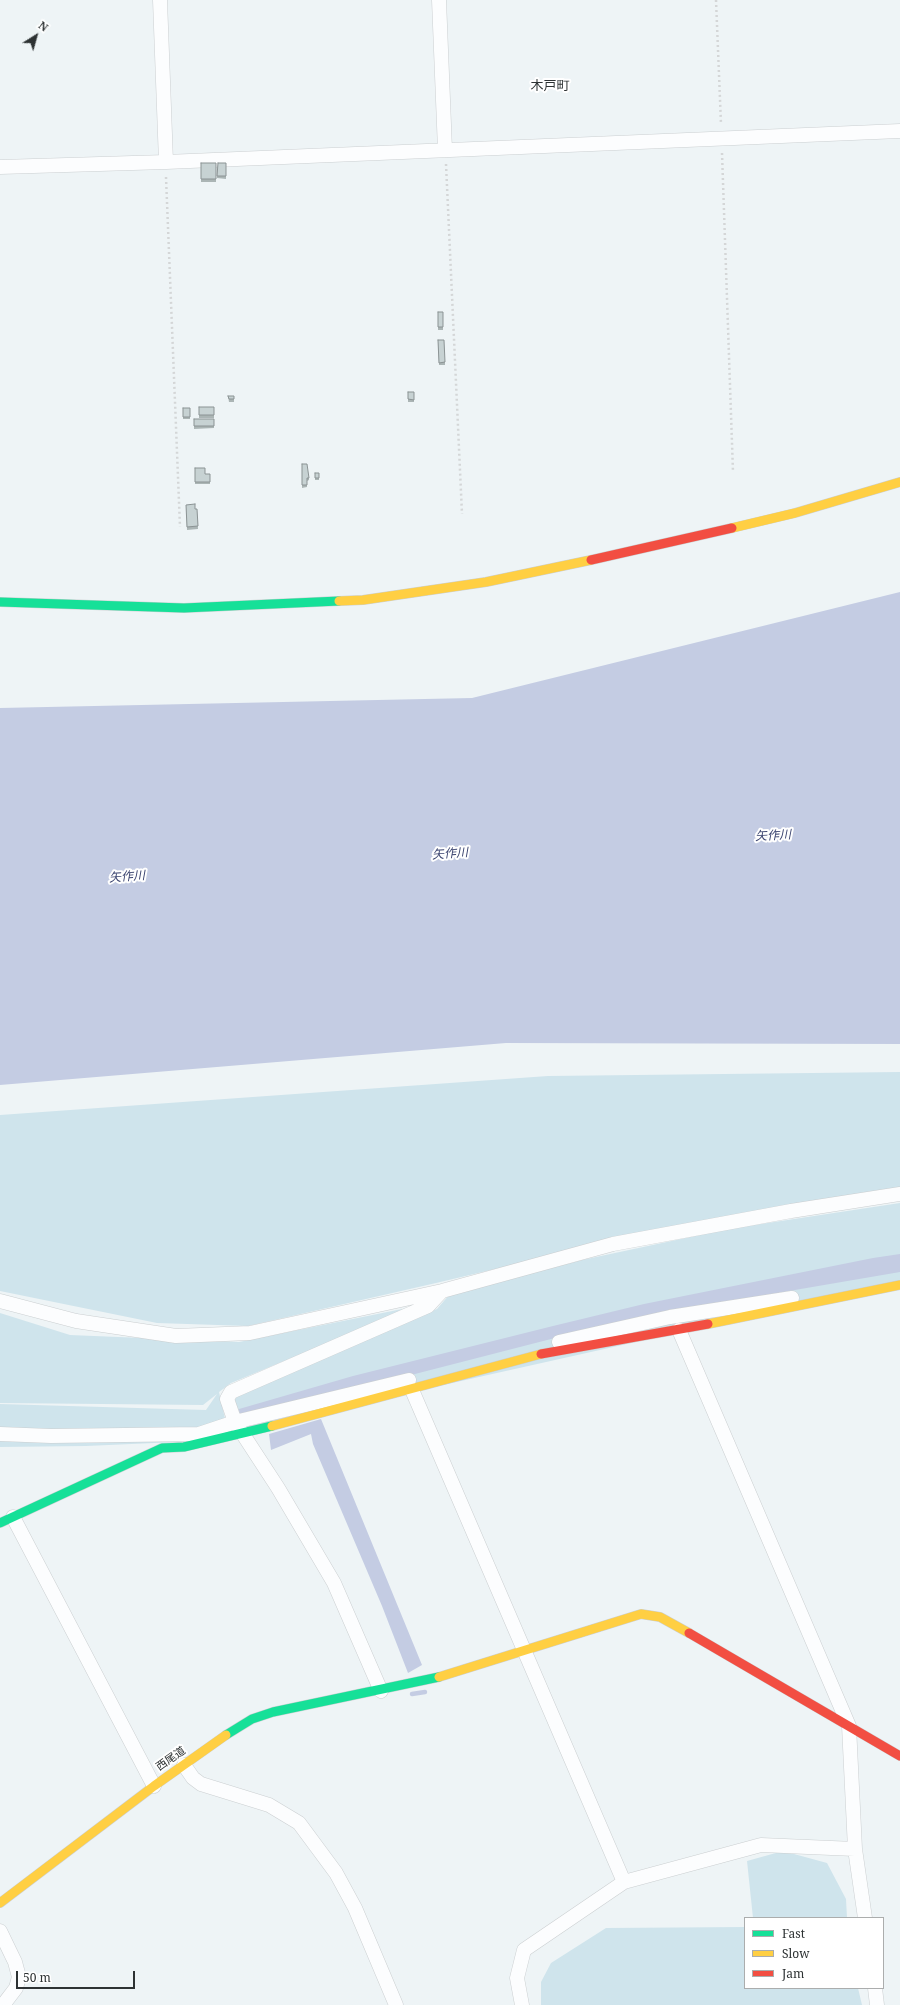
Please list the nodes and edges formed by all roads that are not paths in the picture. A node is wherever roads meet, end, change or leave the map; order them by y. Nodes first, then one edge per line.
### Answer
1 (160, 0) edge
2 (439, 0) edge
3 (900, 131) edge
4 (445, 150) junction
5 (166, 162) junction
6 (0, 167) edge
7 (900, 482) edge
8 (0, 602) edge
9 (900, 1194) edge
10 (900, 1279) edge
11 (900, 1285) edge
12 (442, 1291) junction
13 (0, 1301) edge
14 (679, 1330) junction
15 (412, 1390) junction
16 (234, 1422) junction
17 (0, 1434) edge
18 (243, 1434) junction
19 (13, 1517) junction
20 (0, 1523) edge
21 (523, 1650) junction
22 (381, 1691) junction
23 (849, 1726) junction
24 (900, 1756) edge
25 (184, 1765) junction
26 (154, 1786) junction
27 (855, 1849) junction
28 (624, 1882) junction
29 (0, 1903) edge
30 (865, 1917) edge
31 (0, 1931) edge
32 (875, 1989) edge
33 (2, 2005) edge
34 (396, 2005) edge
35 (522, 2005) edge
36 (878, 2005) edge

1 - 5 street
2 - 4 street
3 - 4 street
4 - 5 street
5 - 6 street
7 - 8 street
9 - 12 street
10 - 16 street
11 - 14 street
12 - 13 street
12 - 16 street
14 - 15 street
14 - 23 street
15 - 18 street
15 - 21 street
16 - 17 street
16 - 18 street
18 - 19 street
18 - 22 street
19 - 20 street
19 - 26 street
21 - 22 street, 西尾道
21 - 23 street, 西尾道
21 - 28 street
22 - 25 street, 西尾道
23 - 24 street, 西尾道
23 - 27 street
25 - 26 street, 西尾道
25 - 34 street
26 - 29 street, 西尾道
27 - 28 street
27 - 30 street
28 - 35 street
31 - 33 street
32 - 36 street

